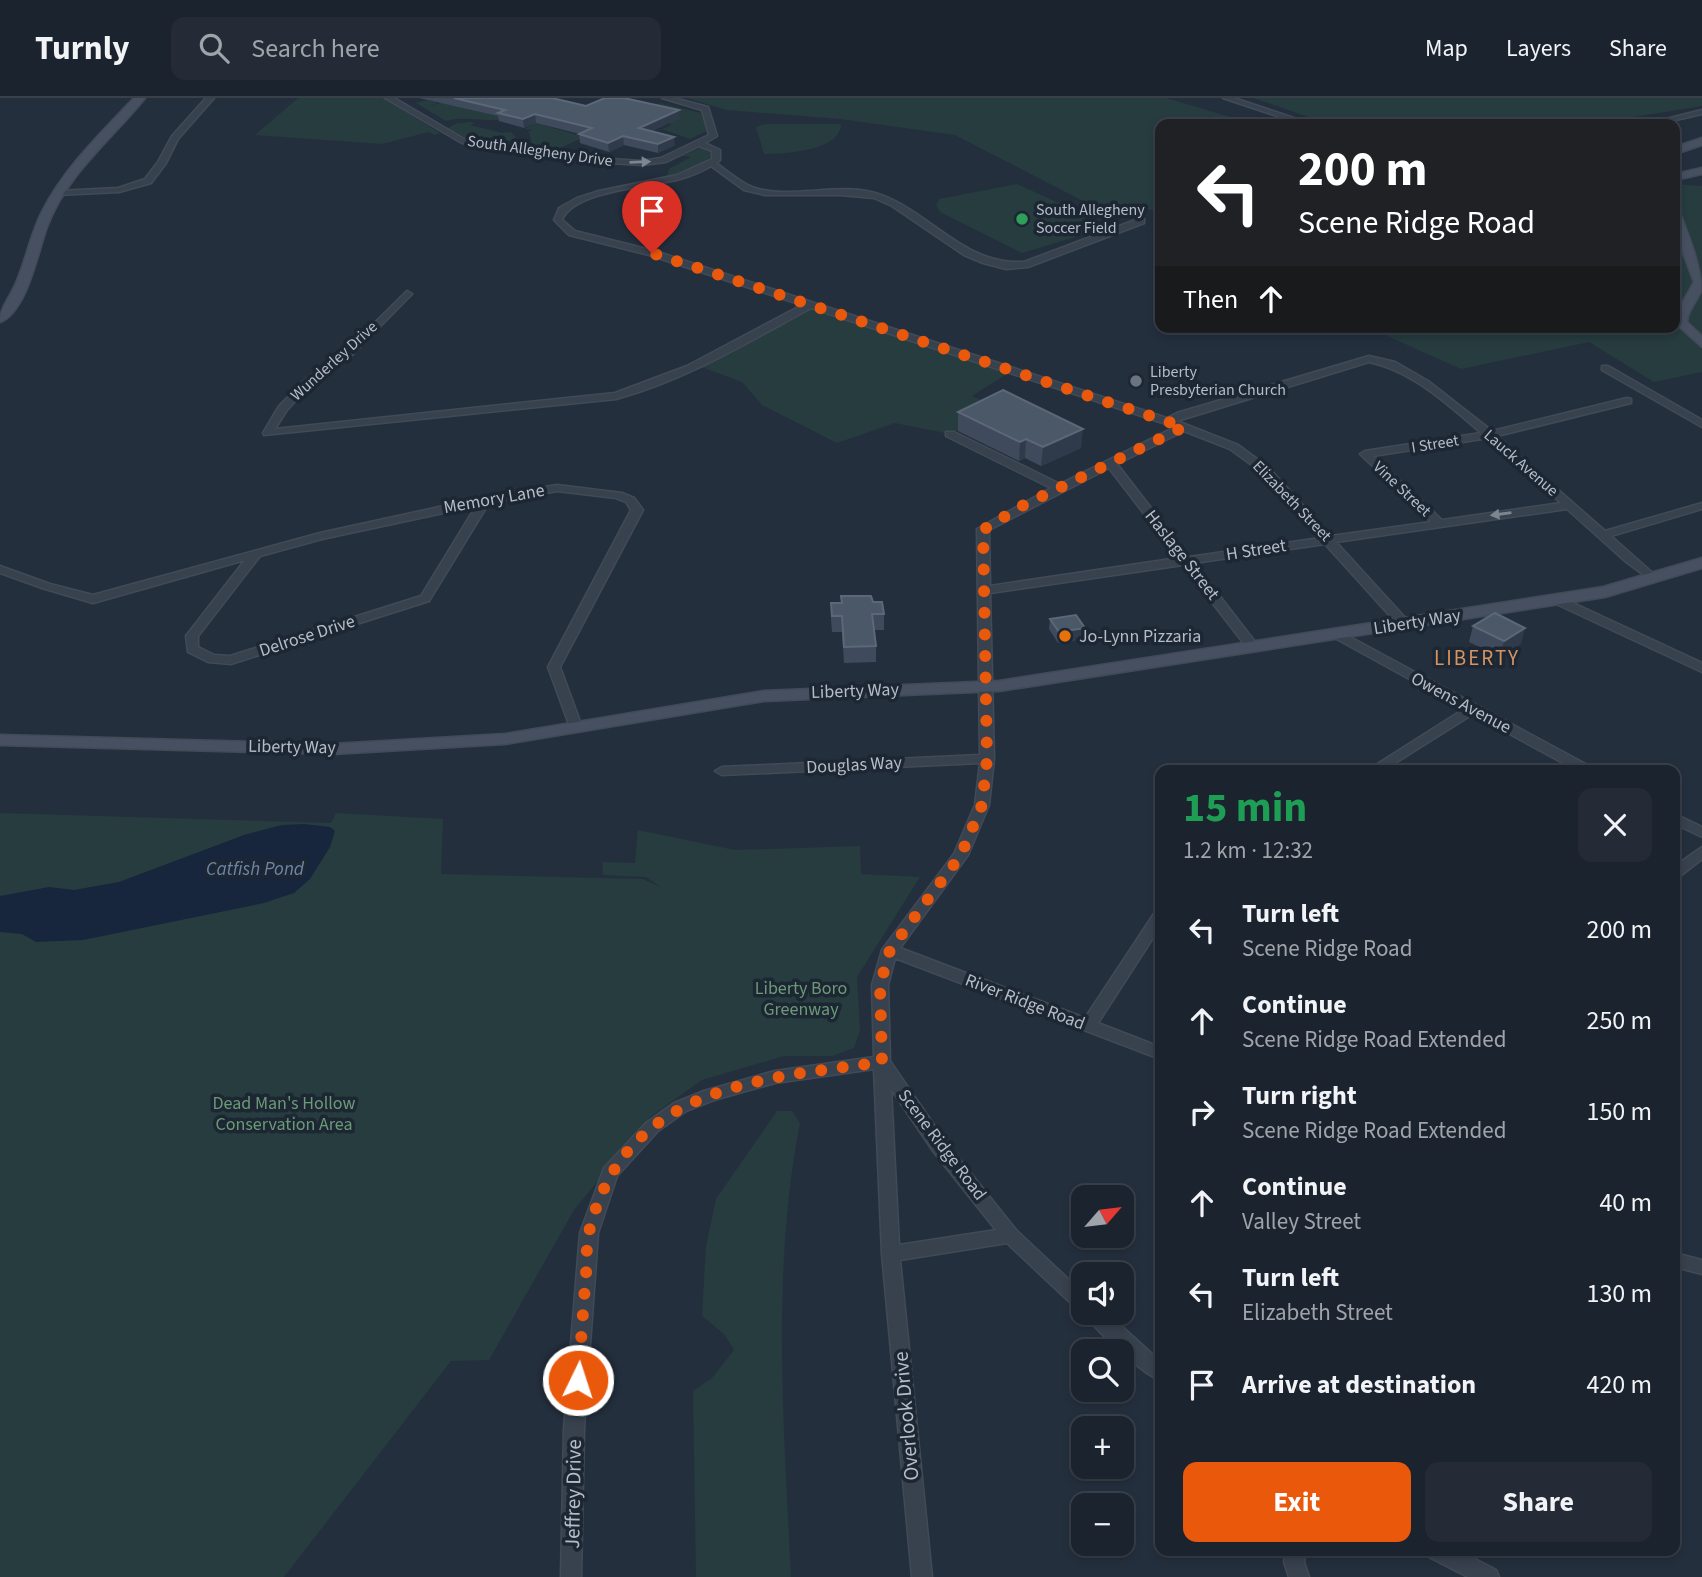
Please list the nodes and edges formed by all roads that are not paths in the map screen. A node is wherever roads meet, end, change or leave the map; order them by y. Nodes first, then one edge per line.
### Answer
1 (140, 98) edge
2 (210, 98) edge
3 (389, 98) edge
4 (666, 98) edge
5 (1227, 98) edge
6 (1702, 112) edge
7 (1292, 119) edge
8 (1672, 119) edge
9 (1702, 141) edge
10 (700, 144) junction
11 (1680, 149) edge
12 (711, 163) junction
13 (1702, 171) edge
14 (1680, 176) edge
15 (58, 193) junction
16 (1141, 221) dead end
17 (1680, 229) edge
18 (407, 293) dead end
19 (809, 305) junction
20 (0, 318) edge
21 (1702, 343) edge
22 (1605, 368) dead end
23 (1627, 401) dead end
24 (1167, 422) junction
25 (1702, 424) edge
26 (1184, 427) junction
27 (950, 435) dead end
28 (1489, 435) junction
29 (1365, 454) joint
30 (1110, 463) junction
31 (1059, 488) junction
32 (485, 500) junction
33 (1569, 505) junction
34 (1702, 506) edge
35 (1439, 523) junction
36 (1603, 535) junction
37 (1330, 539) junction
38 (256, 554) junction
39 (1187, 561) junction
40 (1702, 563) edge
41 (0, 569) edge
42 (1652, 578) junction
43 (985, 590) junction
44 (1556, 600) junction
45 (1404, 624) junction
46 (1337, 634) junction
47 (1253, 647) junction
48 (1702, 668) edge
49 (986, 687) junction
50 (1472, 709) junction
51 (576, 727) junction
52 (0, 740) edge
53 (987, 759) junction
54 (1383, 765) edge
55 (1577, 765) edge
56 (722, 771) dead end
57 (1680, 821) edge
58 (1702, 833) edge
59 (1702, 852) edge
60 (1680, 869) edge
61 (1155, 924) edge
62 (890, 950) junction
63 (1088, 1026) junction
64 (1155, 1051) edge
65 (882, 1062) junction
66 (1010, 1235) junction
67 (891, 1254) junction
68 (1680, 1261) edge
69 (1702, 1267) edge
70 (1071, 1293) edge
71 (1107, 1325) edge
72 (1155, 1367) edge
73 (1295, 1556) edge
74 (1448, 1556) edge
75 (571, 1577) edge
76 (922, 1577) edge
77 (1299, 1577) edge
78 (1489, 1577) edge

1 - 15 street
2 - 15 street
3 -> 10 street, South Allegheny Drive
4 - 10 street
5 - 7 street
6 - 8 street
9 - 11 street
10 - 12 street
12 - 16 street
12 - 19 street, Elizabeth Street
13 - 14 street
15 - 20 street
17 - 21 street
18 - 19 street, Wunderley Drive
19 - 24 street, Elizabeth Street
22 - 25 street
23 - 28 street, I Street
24 - 26 street, Elizabeth Street
24 - 28 street, Lauck Avenue
26 - 30 street
26 - 37 street, Elizabeth Street
27 - 31 street
28 - 29 street, I Street
28 - 33 street, Lauck Avenue
29 - 35 street, Vine Street
30 - 31 street
30 - 39 street, Haslage Street
31 - 43 street
32 - 38 street, Memory Lane
32 - 38 street, Delrose Drive
32 - 51 street, Memory Lane
33 -> 35 street, H Street
33 - 36 street, Lauck Avenue
34 - 36 street
35 - 37 street, H Street
36 - 42 street, Lauck Avenue
37 - 39 street, H Street
37 - 45 street, Elizabeth Street
38 - 41 street, Memory Lane
39 - 43 street, H Street
39 - 47 street, Haslage Street
40 - 42 street, Liberty Way
42 - 44 street, Liberty Way
43 - 49 street
44 - 45 street, Liberty Way
44 - 48 street
45 - 46 street, Liberty Way
46 - 47 street, Liberty Way
46 - 50 street, Owens Avenue
47 - 49 street, Liberty Way
49 - 51 street, Liberty Way
49 - 53 street
50 - 54 street
50 - 55 street, Owens Avenue
51 - 52 street, Liberty Way
53 - 56 street, Douglas Way
53 - 62 street
57 - 58 street
59 - 60 street
61 - 63 street
62 - 63 street, River Ridge Road
62 - 65 street
63 - 64 street, River Ridge Road
65 - 66 street, Scene Ridge Road
65 - 67 street, Overlook Drive
65 - 75 street, Jeffrey Drive
66 - 67 street
66 - 70 street, Scene Ridge Road
67 - 76 street, Overlook Drive
68 - 69 street
71 - 72 street
73 - 77 street
74 - 78 street

